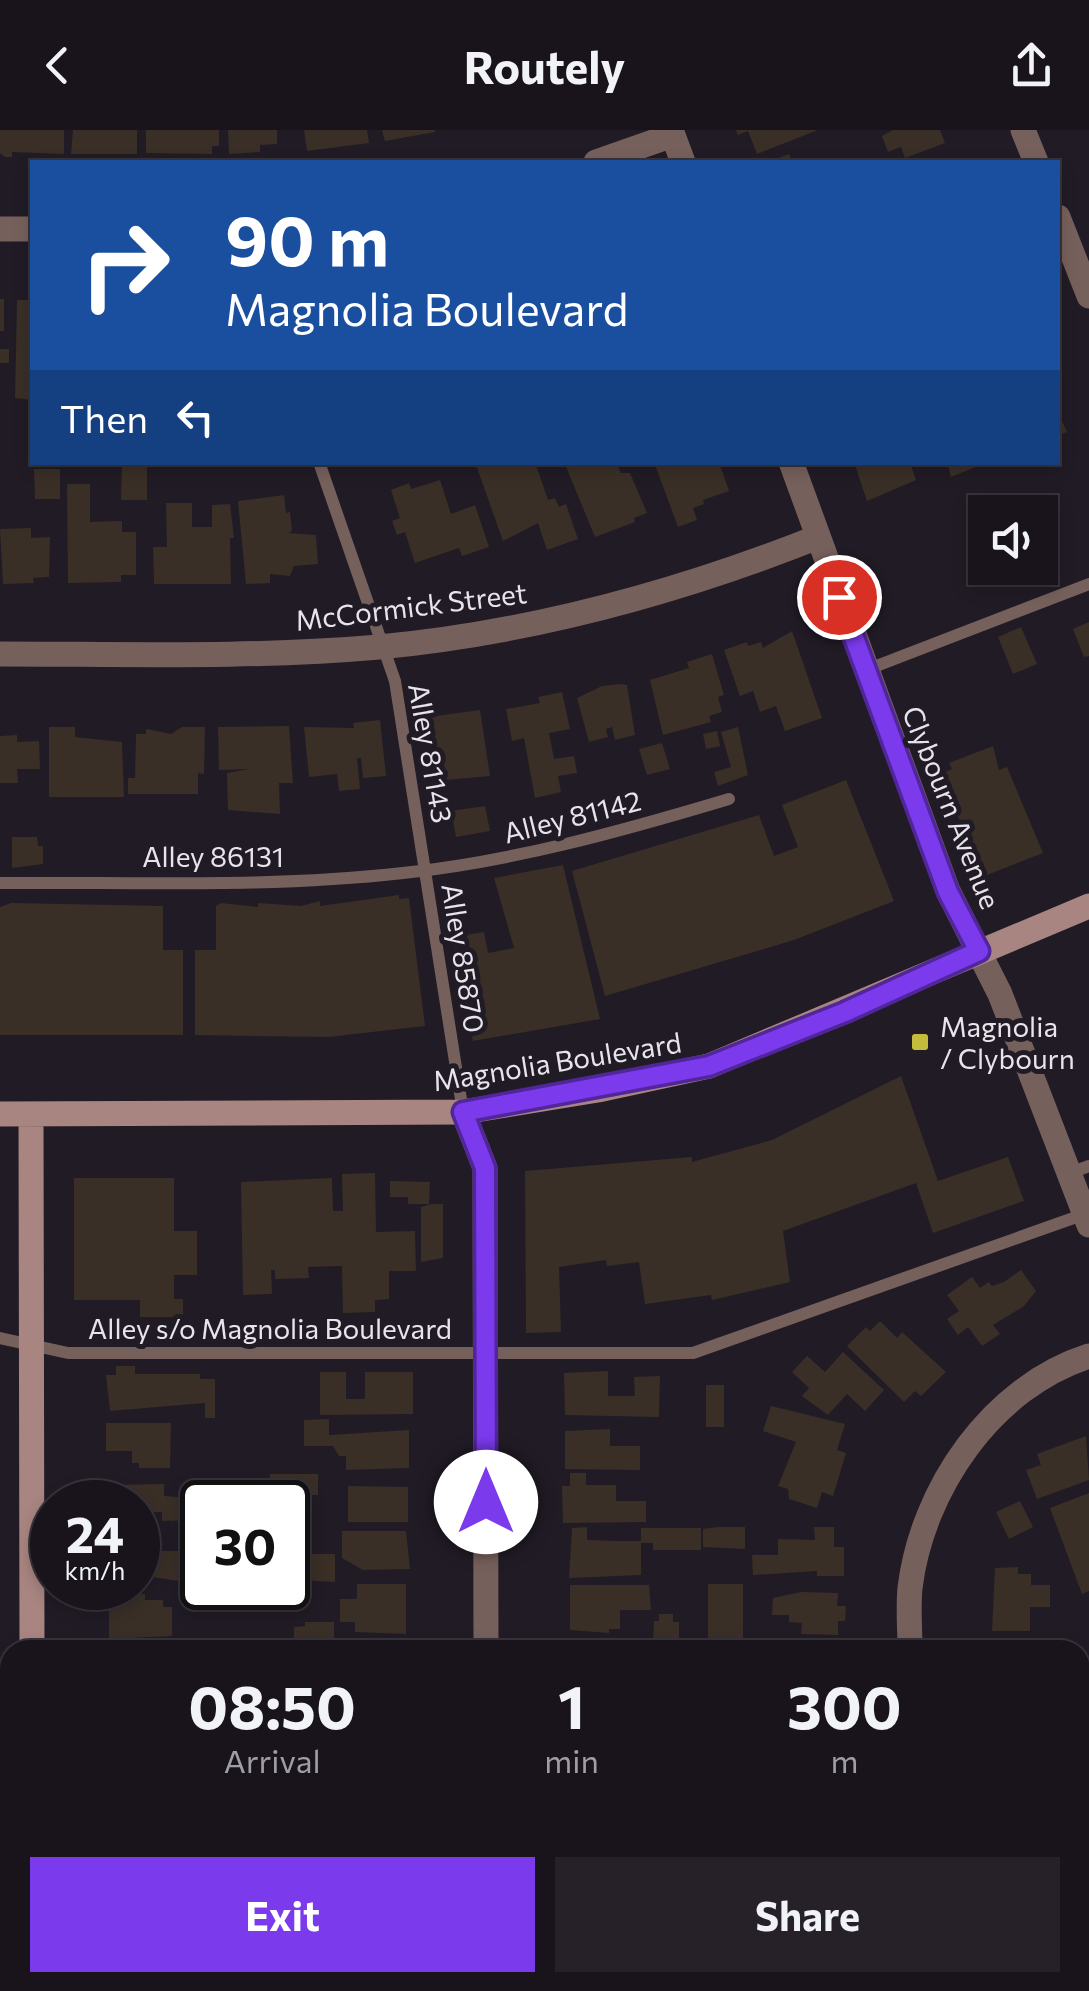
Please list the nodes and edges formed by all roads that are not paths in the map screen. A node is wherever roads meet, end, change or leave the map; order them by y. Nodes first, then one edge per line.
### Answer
1 (1022, 130) edge
2 (672, 132) edge
3 (601, 160) edge
4 (682, 160) edge
5 (1035, 160) edge
6 (1060, 222) edge
7 (0, 229) edge
8 (30, 229) edge
9 (1089, 296) edge
10 (320, 465) edge
11 (792, 465) edge
12 (818, 537) junction
13 (1089, 584) edge
14 (380, 646) junction
15 (0, 654) edge
16 (866, 670) junction
17 (729, 799) dead end
18 (425, 870) junction
19 (0, 883) edge
20 (1089, 906) edge
21 (979, 951) junction
22 (463, 1112) junction
23 (0, 1114) edge
24 (31, 1114) junction
25 (1079, 1170) edge
26 (1087, 1219) edge
27 (0, 1338) edge
28 (32, 1343) junction
29 (485, 1353) junction
30 (1089, 1356) edge
31 (32, 1640) edge
32 (486, 1640) edge
33 (910, 1640) edge

1 - 5 street
2 - 3 street
2 - 4 street
6 - 9 street
7 - 8 street
10 - 14 lane, Alley 81143
11 - 12 street, Clybourn Avenue
12 - 14 street, McCormick Street
12 - 16 street, Clybourn Avenue
13 - 16 lane
14 - 15 street, McCormick Street
14 - 18 lane, Alley 81143
16 - 21 street, Clybourn Avenue
17 - 18 lane, Alley 81142
18 - 19 lane, Alley 86131
18 - 22 lane, Alley 85870
20 - 21 main road, Magnolia Boulevard
21 - 22 main road, Magnolia Boulevard
21 - 25 street, Clybourn Avenue
22 - 24 main road, Magnolia Boulevard
22 - 29 street
23 - 24 main road, Magnolia Boulevard
24 - 28 main road
25 - 26 street, Clybourn Avenue
26 - 29 lane, Alley s/o Magnolia Boulevard
27 - 28 lane, Alley s/o Magnolia Boulevard
28 - 29 lane, Alley s/o Magnolia Boulevard
28 - 31 main road
29 - 32 street
30 - 33 street

